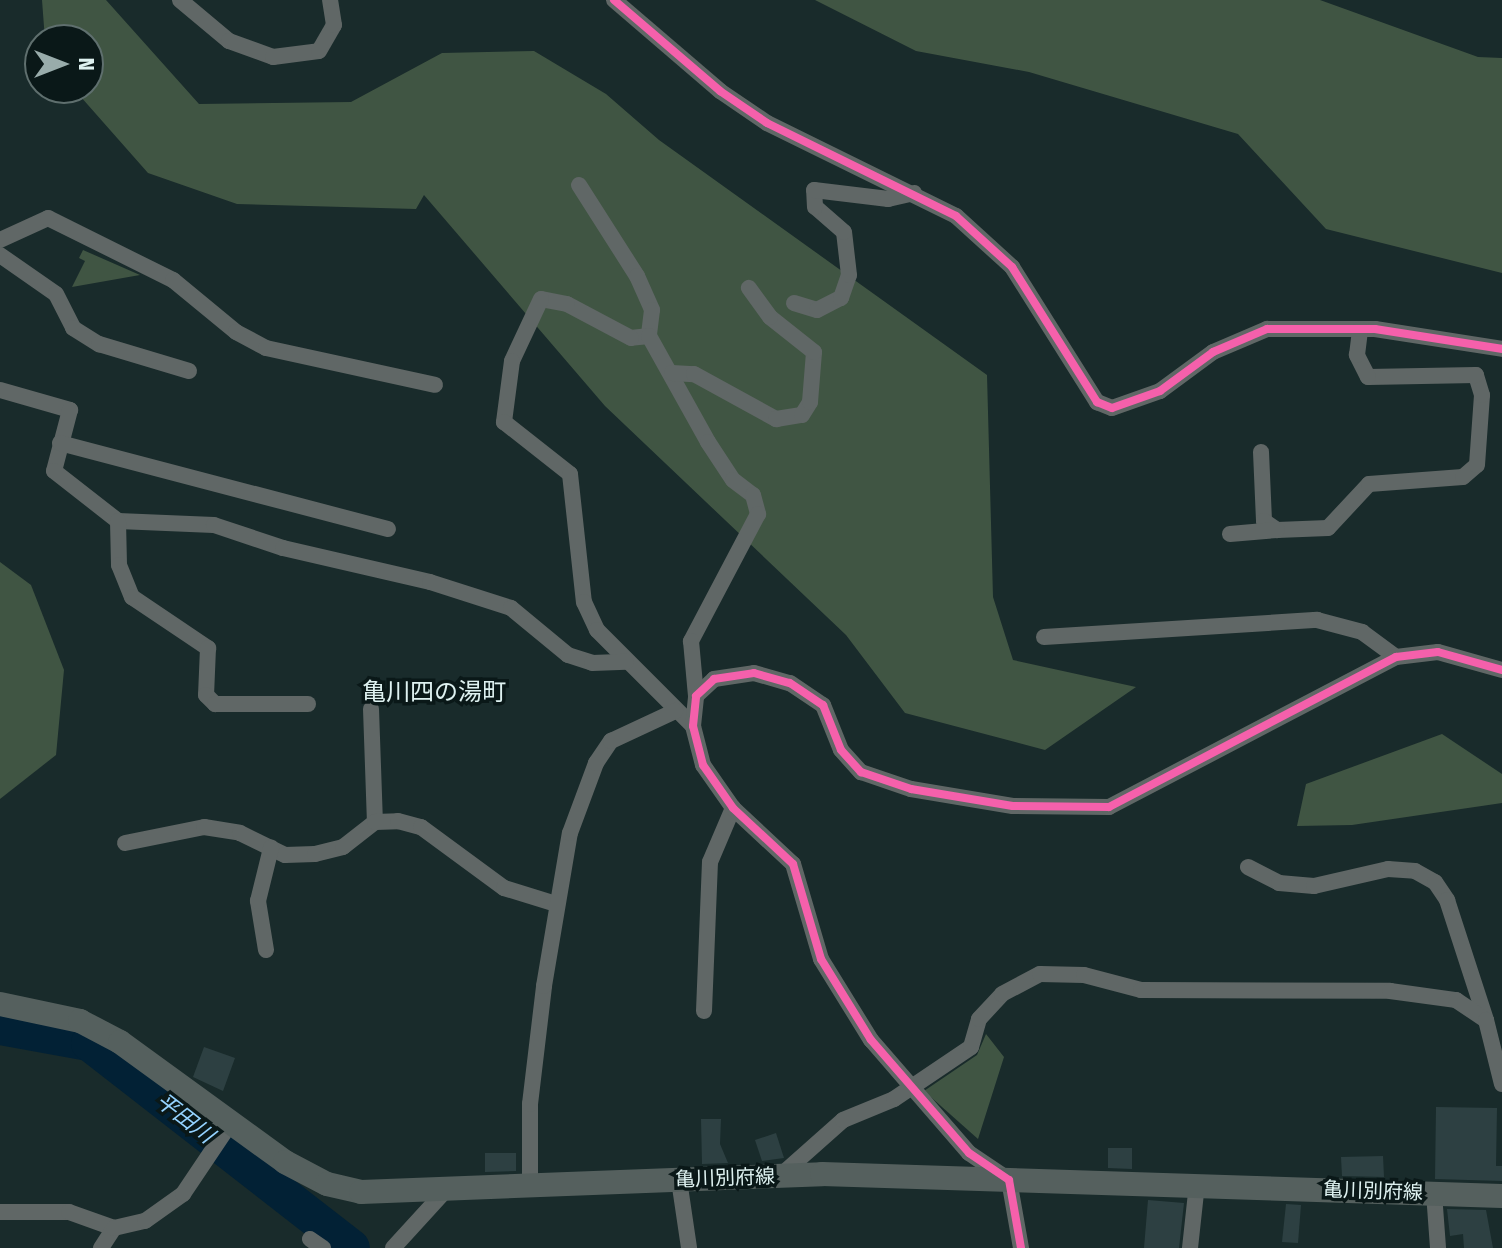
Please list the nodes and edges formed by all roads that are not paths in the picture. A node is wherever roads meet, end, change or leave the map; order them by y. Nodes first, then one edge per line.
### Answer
1 (180, 0) edge
2 (330, 0) edge
3 (614, 0) edge
4 (579, 185) dead end
5 (914, 193) junction
6 (0, 240) edge
7 (0, 255) edge
8 (749, 288) dead end
9 (794, 303) dead end
10 (1360, 329) junction
11 (649, 336) junction
12 (1502, 349) edge
13 (189, 371) dead end
14 (672, 373) junction
15 (435, 385) dead end
16 (0, 390) edge
17 (60, 443) junction
18 (1261, 452) dead end
19 (118, 521) junction
20 (388, 529) dead end
21 (1277, 530) junction
22 (1230, 534) dead end
23 (1044, 637) dead end
24 (1396, 657) junction
25 (626, 662) junction
26 (1502, 670) edge
27 (696, 696) junction
28 (308, 704) dead end
29 (371, 709) dead end
30 (675, 711) junction
31 (693, 726) junction
32 (733, 808) junction
33 (375, 822) junction
34 (125, 843) dead end
35 (271, 848) junction
36 (1248, 867) dead end
37 (556, 904) junction
38 (266, 950) dead end
39 (0, 1004) edge
40 (704, 1011) dead end
41 (1486, 1020) junction
42 (1502, 1076) edge
43 (911, 1088) junction
44 (226, 1128) junction
45 (780, 1176) junction
46 (679, 1180) junction
47 (1009, 1180) junction
48 (1197, 1184) junction
49 (530, 1186) junction
50 (445, 1191) junction
51 (1434, 1193) junction
52 (1502, 1196) edge
53 (0, 1212) edge
54 (114, 1228) junction
55 (101, 1248) edge
56 (393, 1248) edge
57 (689, 1248) edge
58 (1021, 1248) edge
59 (1190, 1248) edge
60 (1438, 1248) edge

1 - 2 street
3 - 5 street
4 - 11 street
5 - 9 street
5 - 10 street
6 - 15 street
7 - 13 street
8 - 14 street
10 - 12 street
10 - 21 street
11 - 14 street
11 - 25 street
14 - 27 street
16 - 17 street
17 - 19 street
17 - 20 street
18 - 21 street
19 - 25 street
19 - 28 street
21 - 22 street
23 - 24 street
24 - 26 street
24 - 27 street
25 - 30 street
27 - 31 street
29 - 33 street
30 - 31 street
30 - 37 street
31 - 32 street
32 - 40 street
32 - 43 street
33 - 35 street
33 - 37 street
34 - 35 street
35 - 38 street
36 - 41 street
37 - 49 street
39 - 44 main road, 亀川別府線
41 - 42 street
41 - 43 street
43 - 45 street
43 - 47 street
44 - 50 main road, 亀川別府線
44 - 54 street
45 - 46 main road, 亀川別府線
45 - 47 main road, 亀川別府線
46 - 49 main road, 亀川別府線
46 - 57 street
47 - 48 main road, 亀川別府線
47 - 58 street
48 - 51 main road, 亀川別府線
48 - 59 street
49 - 50 main road, 亀川別府線
50 - 56 street
51 - 52 main road, 亀川別府線
51 - 60 street
53 - 54 street
54 - 55 street

